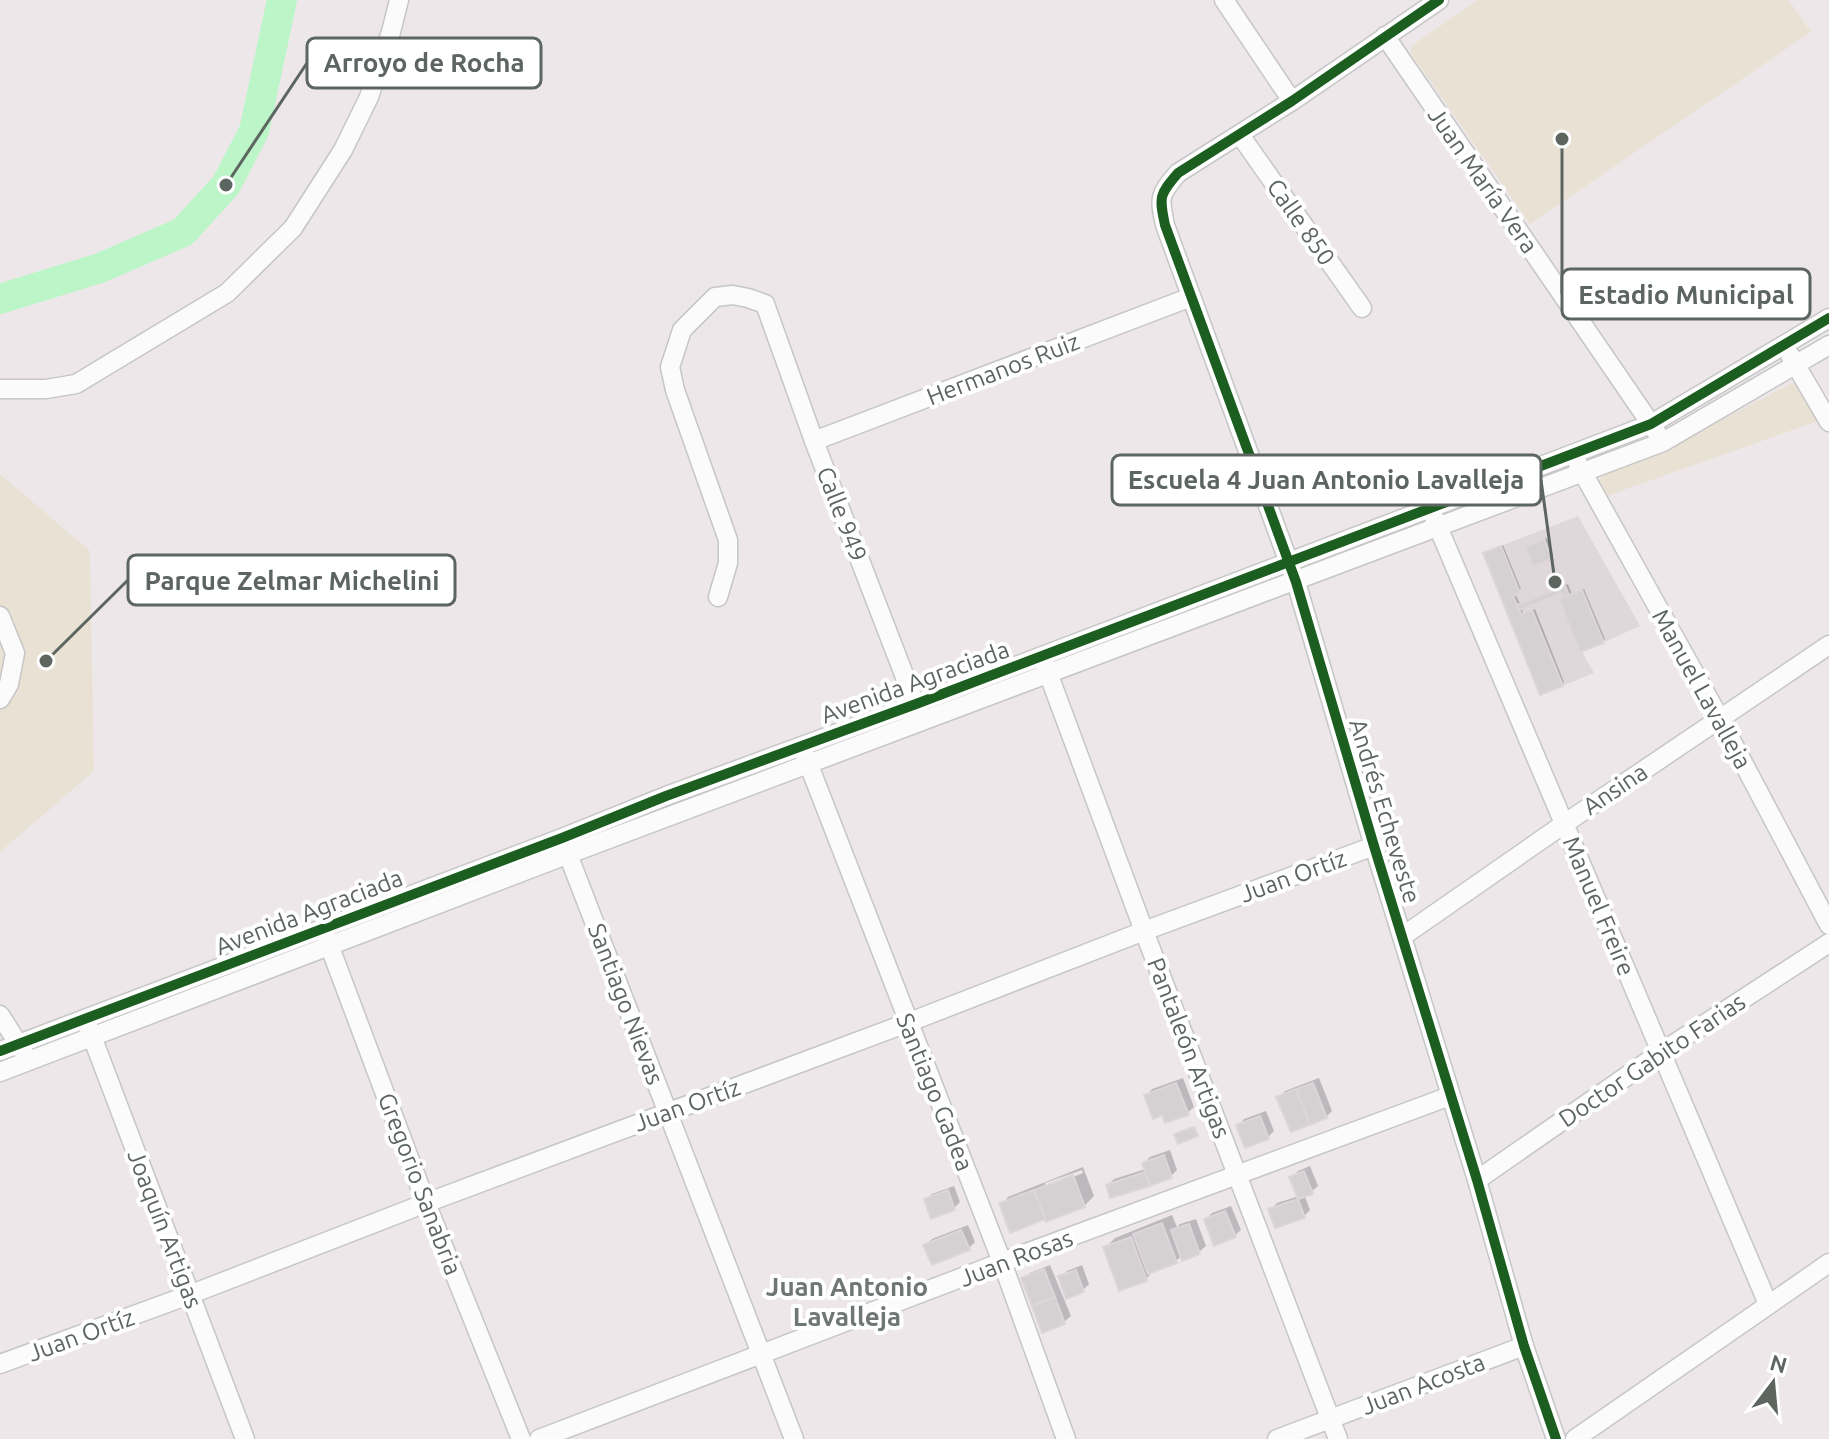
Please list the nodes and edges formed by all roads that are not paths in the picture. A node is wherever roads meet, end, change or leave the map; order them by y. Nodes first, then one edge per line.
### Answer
1 (399, 0) edge
2 (1224, 0) edge
3 (1439, 0) edge
4 (1385, 36) junction
5 (1292, 101) junction
6 (1240, 135) junction
7 (1191, 297) junction
8 (1362, 308) dead end
9 (1829, 318) edge
10 (1784, 345) junction
11 (1829, 345) edge
12 (1796, 365) junction
13 (0, 389) edge
14 (1827, 413) edge
15 (1651, 424) junction
16 (814, 441) junction
17 (1663, 442) junction
18 (1574, 454) junction
19 (1581, 473) junction
20 (1430, 508) junction
21 (1437, 527) junction
22 (1290, 563) junction
23 (1296, 582) junction
24 (718, 597) dead end
25 (0, 616) edge
26 (1829, 645) edge
27 (1041, 656) junction
28 (1048, 674) junction
29 (0, 699) edge
30 (916, 704) junction
31 (1720, 719) junction
32 (923, 722) junction
33 (801, 745) junction
34 (808, 764) junction
35 (1564, 824) junction
36 (565, 846) junction
37 (1374, 846) junction
38 (1829, 925) edge
39 (1144, 931) junction
40 (1403, 936) junction
41 (326, 937) junction
42 (1829, 943) edge
43 (0, 1015) edge
44 (907, 1023) junction
45 (88, 1028) junction
46 (18, 1044) junction
47 (0, 1051) edge
48 (1660, 1053) junction
49 (29, 1061) junction
50 (0, 1072) edge
51 (1450, 1096) junction
52 (668, 1112) junction
53 (1238, 1176) junction
54 (1477, 1180) junction
55 (426, 1203) junction
56 (1002, 1262) junction
57 (1829, 1263) edge
58 (189, 1295) junction
59 (1768, 1304) junction
60 (1524, 1346) junction
61 (763, 1354) junction
62 (0, 1364) edge
63 (1331, 1419) junction
64 (245, 1439) edge
65 (521, 1439) edge
66 (539, 1439) edge
67 (794, 1439) edge
68 (1066, 1439) edge
69 (1277, 1439) edge
70 (1338, 1439) edge
71 (1556, 1439) edge
72 (1575, 1439) edge

1 - 13 street
2 - 5 street
3 - 4 street
4 - 5 street
4 - 15 street, Juan María Vera
5 - 6 street
6 - 7 street, Andrés Echeveste
6 - 8 street, Calle 850
7 - 16 street, Hermanos Ruiz
7 - 22 street, Andrés Echeveste
9 - 10 street, Avenida Agraciada
10 - 12 street
10 - 15 street, Avenida Agraciada
11 - 12 street, Avenida Agraciada
12 - 14 street
12 - 17 street, Avenida Agraciada
15 - 17 street, Juan María Vera
15 - 18 street, Avenida Agraciada
16 - 24 street, Calle 949
16 - 30 street, Calle 949
17 - 19 street, Avenida Agraciada
18 - 19 street, Manuel Lavalleja
18 - 20 street, Avenida Agraciada
19 - 21 street, Avenida Agraciada
19 - 31 street, Manuel Lavalleja
20 - 21 street, Manuel Freire
20 - 22 street, Avenida Agraciada
21 - 23 street, Avenida Agraciada
21 - 35 street, Manuel Freire
22 - 23 street, Andrés Echeveste
22 - 27 street, Avenida Agraciada
23 - 28 street, Avenida Agraciada
23 - 37 street, Andrés Echeveste
25 - 29 street
26 - 31 street, Ansina
27 - 28 street, Pantaleón Artigas
27 - 30 street, Avenida Agraciada
28 - 32 street, Avenida Agraciada
28 - 39 street, Pantaleón Artigas
30 - 32 street, Calle 949
30 - 33 street, Avenida Agraciada
31 - 35 street, Ansina
31 - 38 street, Manuel Lavalleja
32 - 34 street, Avenida Agraciada
33 - 34 street, Santiago Gadea
33 - 36 street, Avenida Agraciada
34 - 36 street, Avenida Agraciada
34 - 44 street, Santiago Gadea
35 - 40 street, Ansina
35 - 48 street, Manuel Freire
36 - 41 street, Avenida Agraciada
36 - 52 street, Santiago Nievas
37 - 39 street, Juan Ortíz
37 - 40 street, Andrés Echeveste
39 - 44 street, Juan Ortíz
39 - 53 street, Pantaleón Artigas
40 - 51 street, Andrés Echeveste
41 - 45 street, Avenida Agraciada
41 - 55 street, Gregorio Sanabria
42 - 48 street, Doctor Gabito Farias
43 - 46 street
44 - 52 street, Juan Ortíz
44 - 56 street, Santiago Gadea
45 - 46 street, Avenida Agraciada
45 - 49 street, Avenida Agraciada
45 - 58 street, Joaquín Artigas
46 - 47 street, Avenida Agraciada
46 - 49 street
48 - 54 street, Doctor Gabito Farias
48 - 59 street, Manuel Freire
49 - 50 street, Avenida Agraciada
51 - 53 street, Juan Rosas
51 - 54 street, Andrés Echeveste
52 - 55 street, Juan Ortíz
52 - 61 street, Santiago Nievas
53 - 56 street, Juan Rosas
53 - 63 street, Pantaleón Artigas
54 - 60 street, Andrés Echeveste
55 - 58 street, Juan Ortíz
55 - 65 street, Gregorio Sanabria
56 - 61 street, Juan Rosas
56 - 68 street, Santiago Gadea
57 - 59 street
58 - 62 street, Juan Ortíz
58 - 64 street, Joaquín Artigas
59 - 72 street
60 - 63 street, Juan Acosta
60 - 71 street, Andrés Echeveste
61 - 66 street, Juan Rosas
61 - 67 street, Santiago Nievas
63 - 69 street, Juan Acosta
63 - 70 street, Pantaleón Artigas

